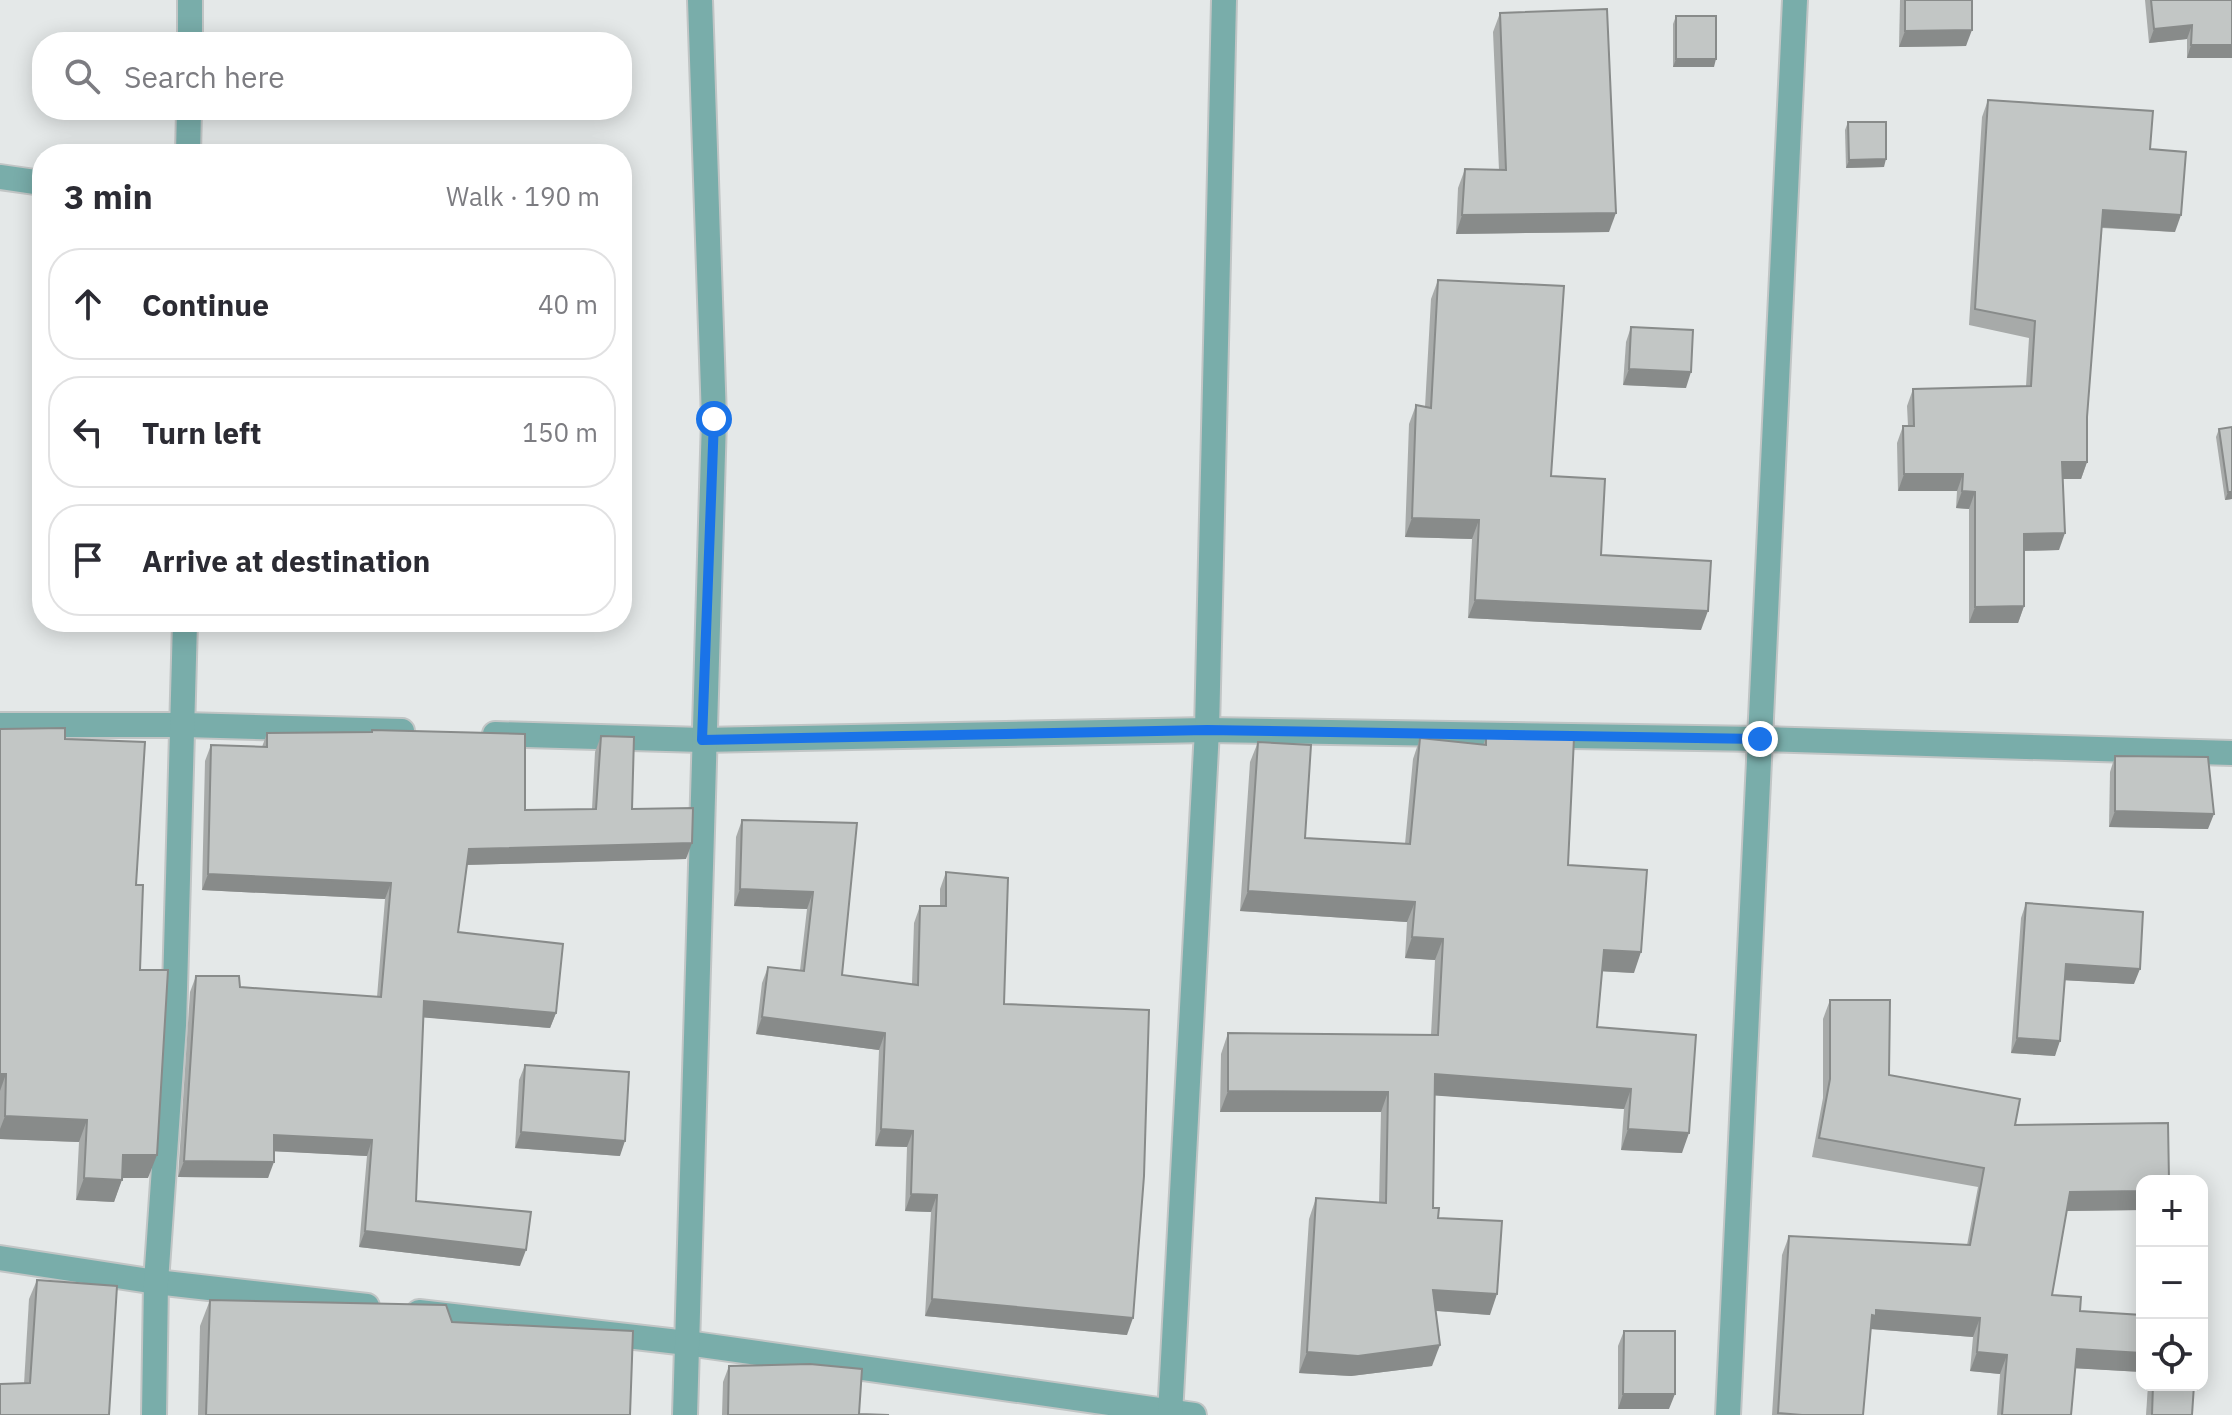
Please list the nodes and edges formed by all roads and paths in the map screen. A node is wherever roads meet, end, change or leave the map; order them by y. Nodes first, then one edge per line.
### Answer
1 (190, 0) edge
2 (700, 0) edge
3 (1224, 0) edge
4 (1795, 0) edge
5 (190, 32) edge
6 (189, 120) edge
7 (188, 144) edge
8 (0, 177) edge
9 (32, 182) edge
10 (185, 632) edge
11 (0, 725) edge
12 (185, 725) junction
13 (1207, 730) junction
14 (423, 732) edge
15 (471, 733) edge
16 (1760, 739) junction
17 (702, 740) junction
18 (2232, 753) edge
19 (0, 1258) edge
20 (156, 1282) junction
21 (687, 1343) junction
22 (1178, 1414) edge
23 (154, 1415) edge
24 (685, 1415) edge
25 (1728, 1415) edge

1 - 5 street
2 - 17 street
3 - 13 street
4 - 16 street
6 - 7 street
8 - 9 street
10 - 12 street
11 - 12 street
12 - 14 street
12 - 20 street
13 - 16 street
13 - 17 street
13 - 22 street
15 - 17 street
16 - 18 street
16 - 25 street
17 - 21 street
19 - 20 street
20 - 21 street
20 - 23 street
21 - 22 street
21 - 24 street

